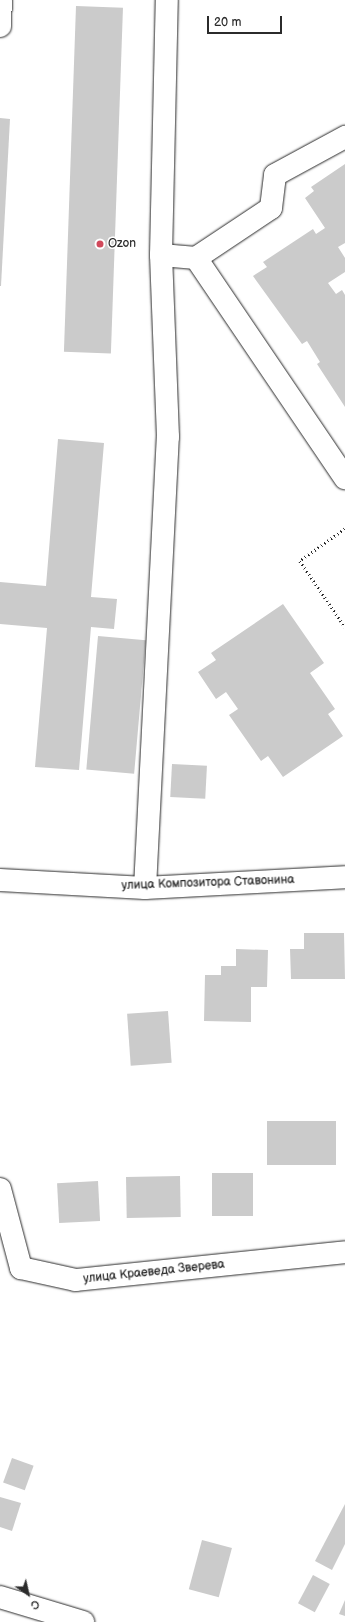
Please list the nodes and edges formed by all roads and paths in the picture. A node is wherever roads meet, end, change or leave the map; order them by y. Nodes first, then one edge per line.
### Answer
1 (1, 0) edge
2 (167, 0) edge
3 (0, 26) edge
4 (345, 137) edge
5 (161, 256) junction
6 (196, 258) junction
7 (345, 478) edge
8 (345, 530) edge
9 (345, 627) edge
10 (345, 877) edge
11 (0, 880) edge
12 (146, 888) junction
13 (0, 1189) edge
14 (345, 1252) edge
15 (0, 1597) edge
16 (83, 1622) edge

1 - 3 street
2 - 5 street
4 - 6 street
5 - 6 street
5 - 12 street
6 - 7 street
8 - 9 path
10 - 12 street, улица Композитора Ставонина
11 - 12 street, улица Композитора Ставонина
13 - 14 street, улица Краеведа Зверева
15 - 16 street

